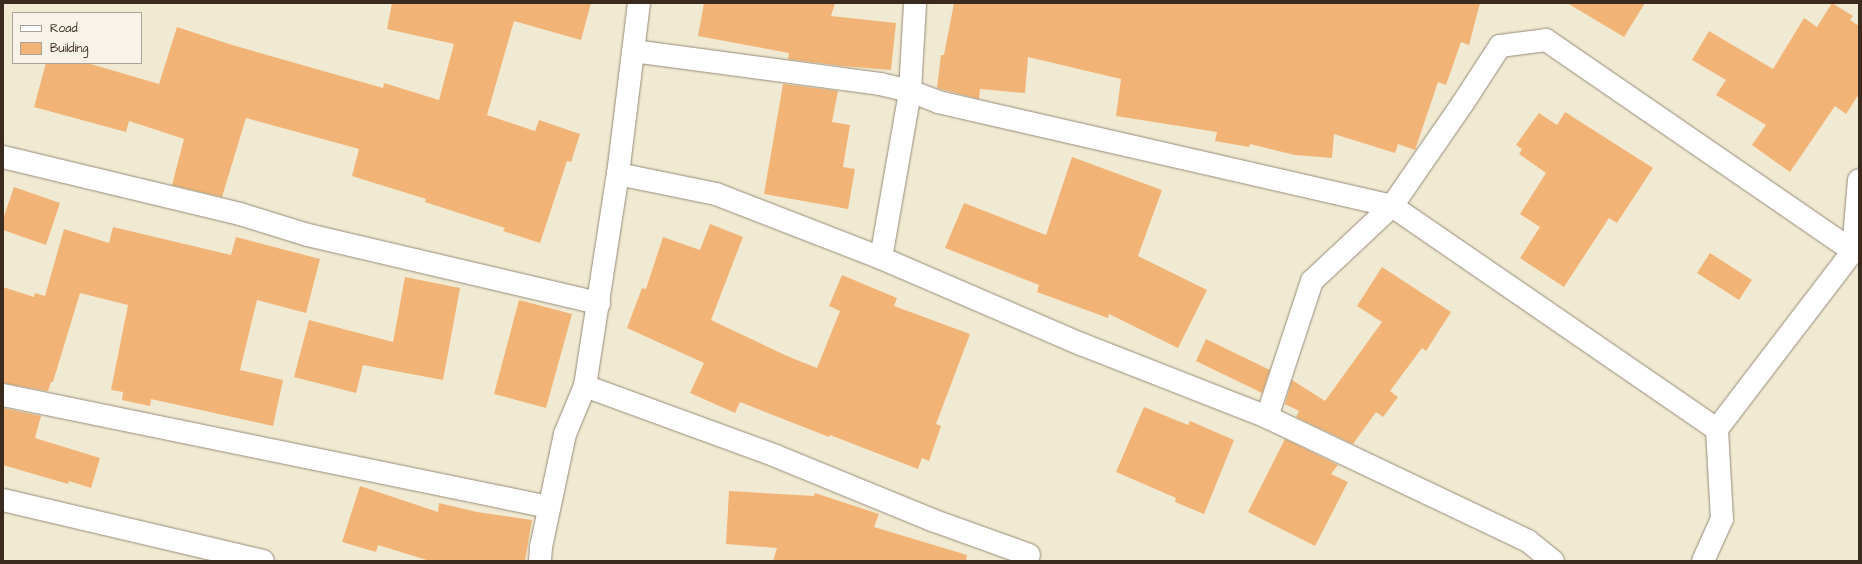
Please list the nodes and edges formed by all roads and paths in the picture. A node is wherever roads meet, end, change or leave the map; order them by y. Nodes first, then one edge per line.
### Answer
1 (639, 3) edge
2 (914, 3) edge
3 (633, 51) junction
4 (910, 91) junction
5 (3, 157) edge
6 (618, 174) junction
7 (1859, 180) edge
8 (1392, 206) junction
9 (1853, 251) junction
10 (881, 258) junction
11 (599, 303) junction
12 (585, 386) junction
13 (3, 395) edge
14 (1267, 417) junction
15 (1717, 429) junction
16 (3, 500) edge
17 (549, 507) junction
18 (1029, 556) dead end
19 (263, 561) edge
20 (540, 561) edge
21 (1553, 561) edge
22 (1703, 561) edge

1 - 3 street
2 - 4 street
3 - 4 street
3 - 6 street
4 - 8 street
4 - 10 street
5 - 11 street
6 - 10 street
6 - 11 street
7 - 9 street
8 - 9 street
8 - 14 street
8 - 15 street
9 - 15 street
10 - 14 street
11 - 12 street
12 - 17 street
12 - 18 street
13 - 17 street
14 - 21 street
15 - 22 street
16 - 19 street
17 - 20 street

